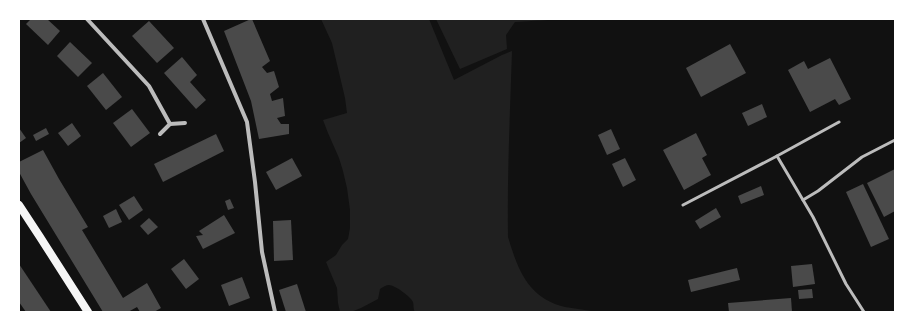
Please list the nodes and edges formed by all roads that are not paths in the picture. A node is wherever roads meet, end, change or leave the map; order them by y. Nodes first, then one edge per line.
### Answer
1 (87, 19) edge
2 (203, 19) edge
3 (839, 122) dead end
4 (185, 123) dead end
5 (170, 124) junction
6 (160, 134) dead end
7 (895, 140) edge
8 (777, 156) junction
9 (803, 200) junction
10 (19, 205) edge
11 (683, 205) dead end
12 (88, 312) edge
13 (275, 312) edge
14 (864, 312) edge

1 - 5 street
2 - 13 street
3 - 8 lane
4 - 5 street
5 - 6 street
7 - 9 lane
8 - 9 lane
8 - 11 lane
9 - 14 lane
10 - 12 main road

